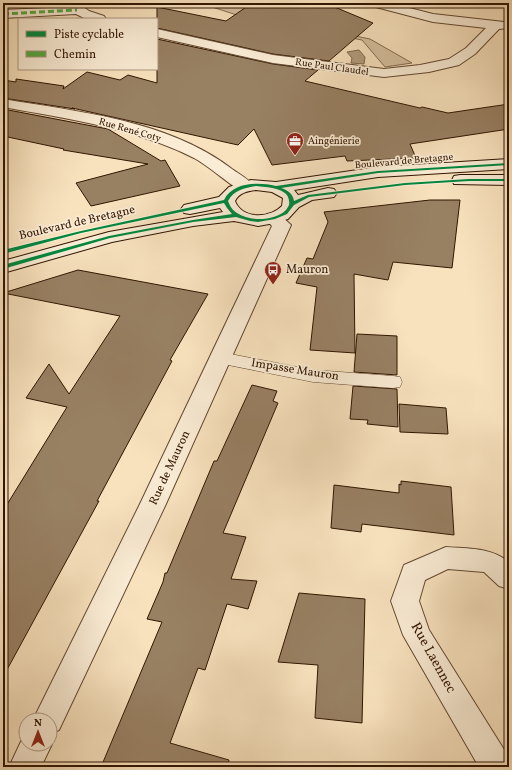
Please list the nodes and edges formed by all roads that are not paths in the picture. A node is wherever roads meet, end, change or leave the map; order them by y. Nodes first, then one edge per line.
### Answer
1 (376, 3) edge
2 (74, 6) edge
3 (3, 14) edge
4 (97, 18) edge
5 (502, 26) edge
6 (158, 33) edge
7 (3, 103) edge
8 (509, 164) edge
9 (509, 180) edge
10 (245, 186) junction
11 (277, 187) junction
12 (226, 200) junction
13 (292, 204) junction
14 (237, 215) junction
15 (273, 218) junction
16 (3, 252) edge
17 (3, 267) edge
18 (220, 358) junction
19 (393, 382) dead end
20 (509, 578) edge
21 (52, 712) edge
22 (32, 752) edge
23 (25, 767) edge
24 (497, 767) edge

1 - 5 street
2 - 3 street
2 - 4 street
5 - 6 street, Rue Paul Claudel
7 - 10 street, Rue René Coty
8 - 11 street, Boulevard de Bretagne
9 - 13 street, Boulevard de Bretagne
10 - 11 street, Boulevard de Bretagne
10 - 12 street
11 - 13 street
12 - 14 street
12 - 16 street, Boulevard de Bretagne
13 - 15 street, Boulevard de Bretagne
14 - 15 street
14 - 17 street, Boulevard de Bretagne
15 - 18 street, Rue de Mauron
18 - 19 lane, Impasse Mauron
18 - 21 street, Rue de Mauron
20 - 24 street, Rue Laennec
22 - 23 street

